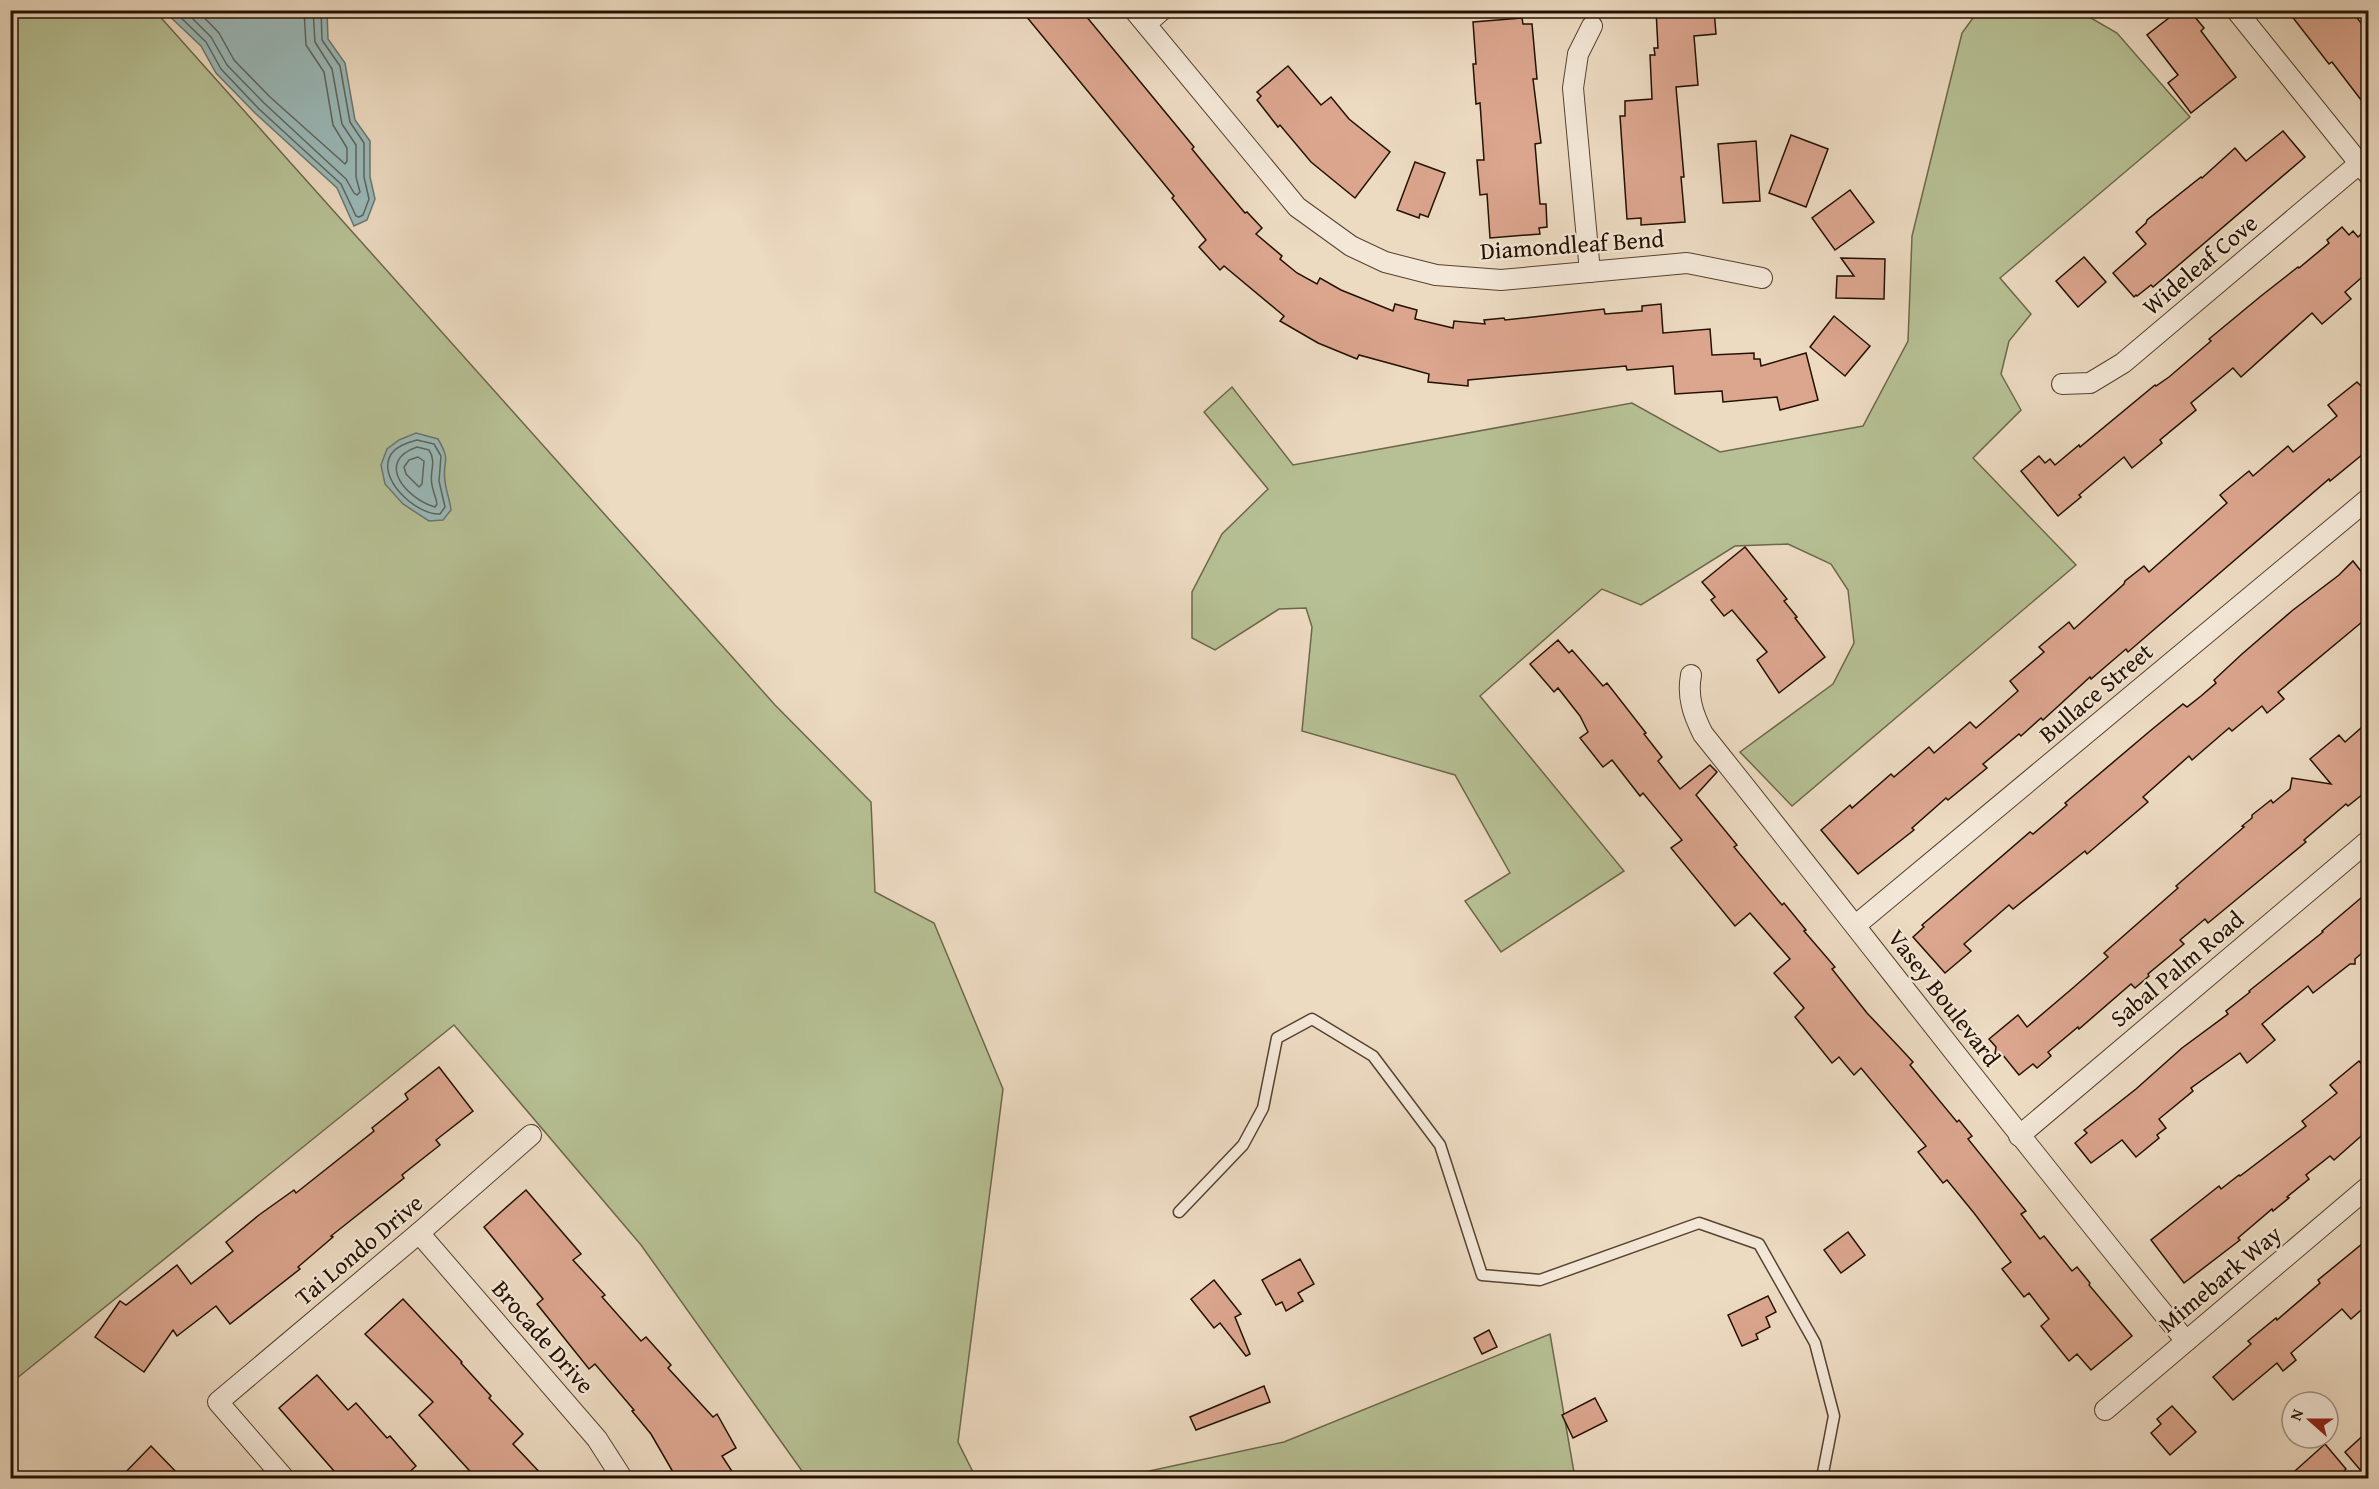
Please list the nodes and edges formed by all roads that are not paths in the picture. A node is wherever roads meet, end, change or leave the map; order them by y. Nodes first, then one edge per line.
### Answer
1 (1162, 10) edge
2 (2236, 10) edge
3 (1140, 17) edge
4 (1592, 26) dead end
5 (2364, 169) edge
6 (1590, 272) junction
7 (1762, 278) dead end
8 (2062, 384) dead end
9 (2368, 499) edge
10 (1691, 675) dead end
11 (2368, 841) edge
12 (1856, 926) junction
13 (531, 1135) dead end
14 (2019, 1136) junction
15 (2368, 1187) edge
16 (1179, 1212) dead end
17 (419, 1233) junction
18 (2186, 1341) junction
19 (2105, 1410) dead end
20 (284, 1479) edge
21 (622, 1479) edge
22 (1822, 1479) edge

1 - 3 street
2 - 5 street
3 - 6 street, Diamondleaf Bend
4 - 6 street
5 - 8 street, Wideleaf Cove
6 - 7 street, Diamondleaf Bend
9 - 12 street, Bullace Street
10 - 12 street, Vasey Boulevard
11 - 14 street, Sabal Palm Road
12 - 14 street, Vasey Boulevard
13 - 17 street, Tai Londo Drive
14 - 18 street, Vasey Boulevard
15 - 18 street, Mimebark Way
16 - 22 lane
17 - 20 street, Tai Londo Drive
17 - 21 street, Brocade Drive
18 - 19 street, Mimebark Way

